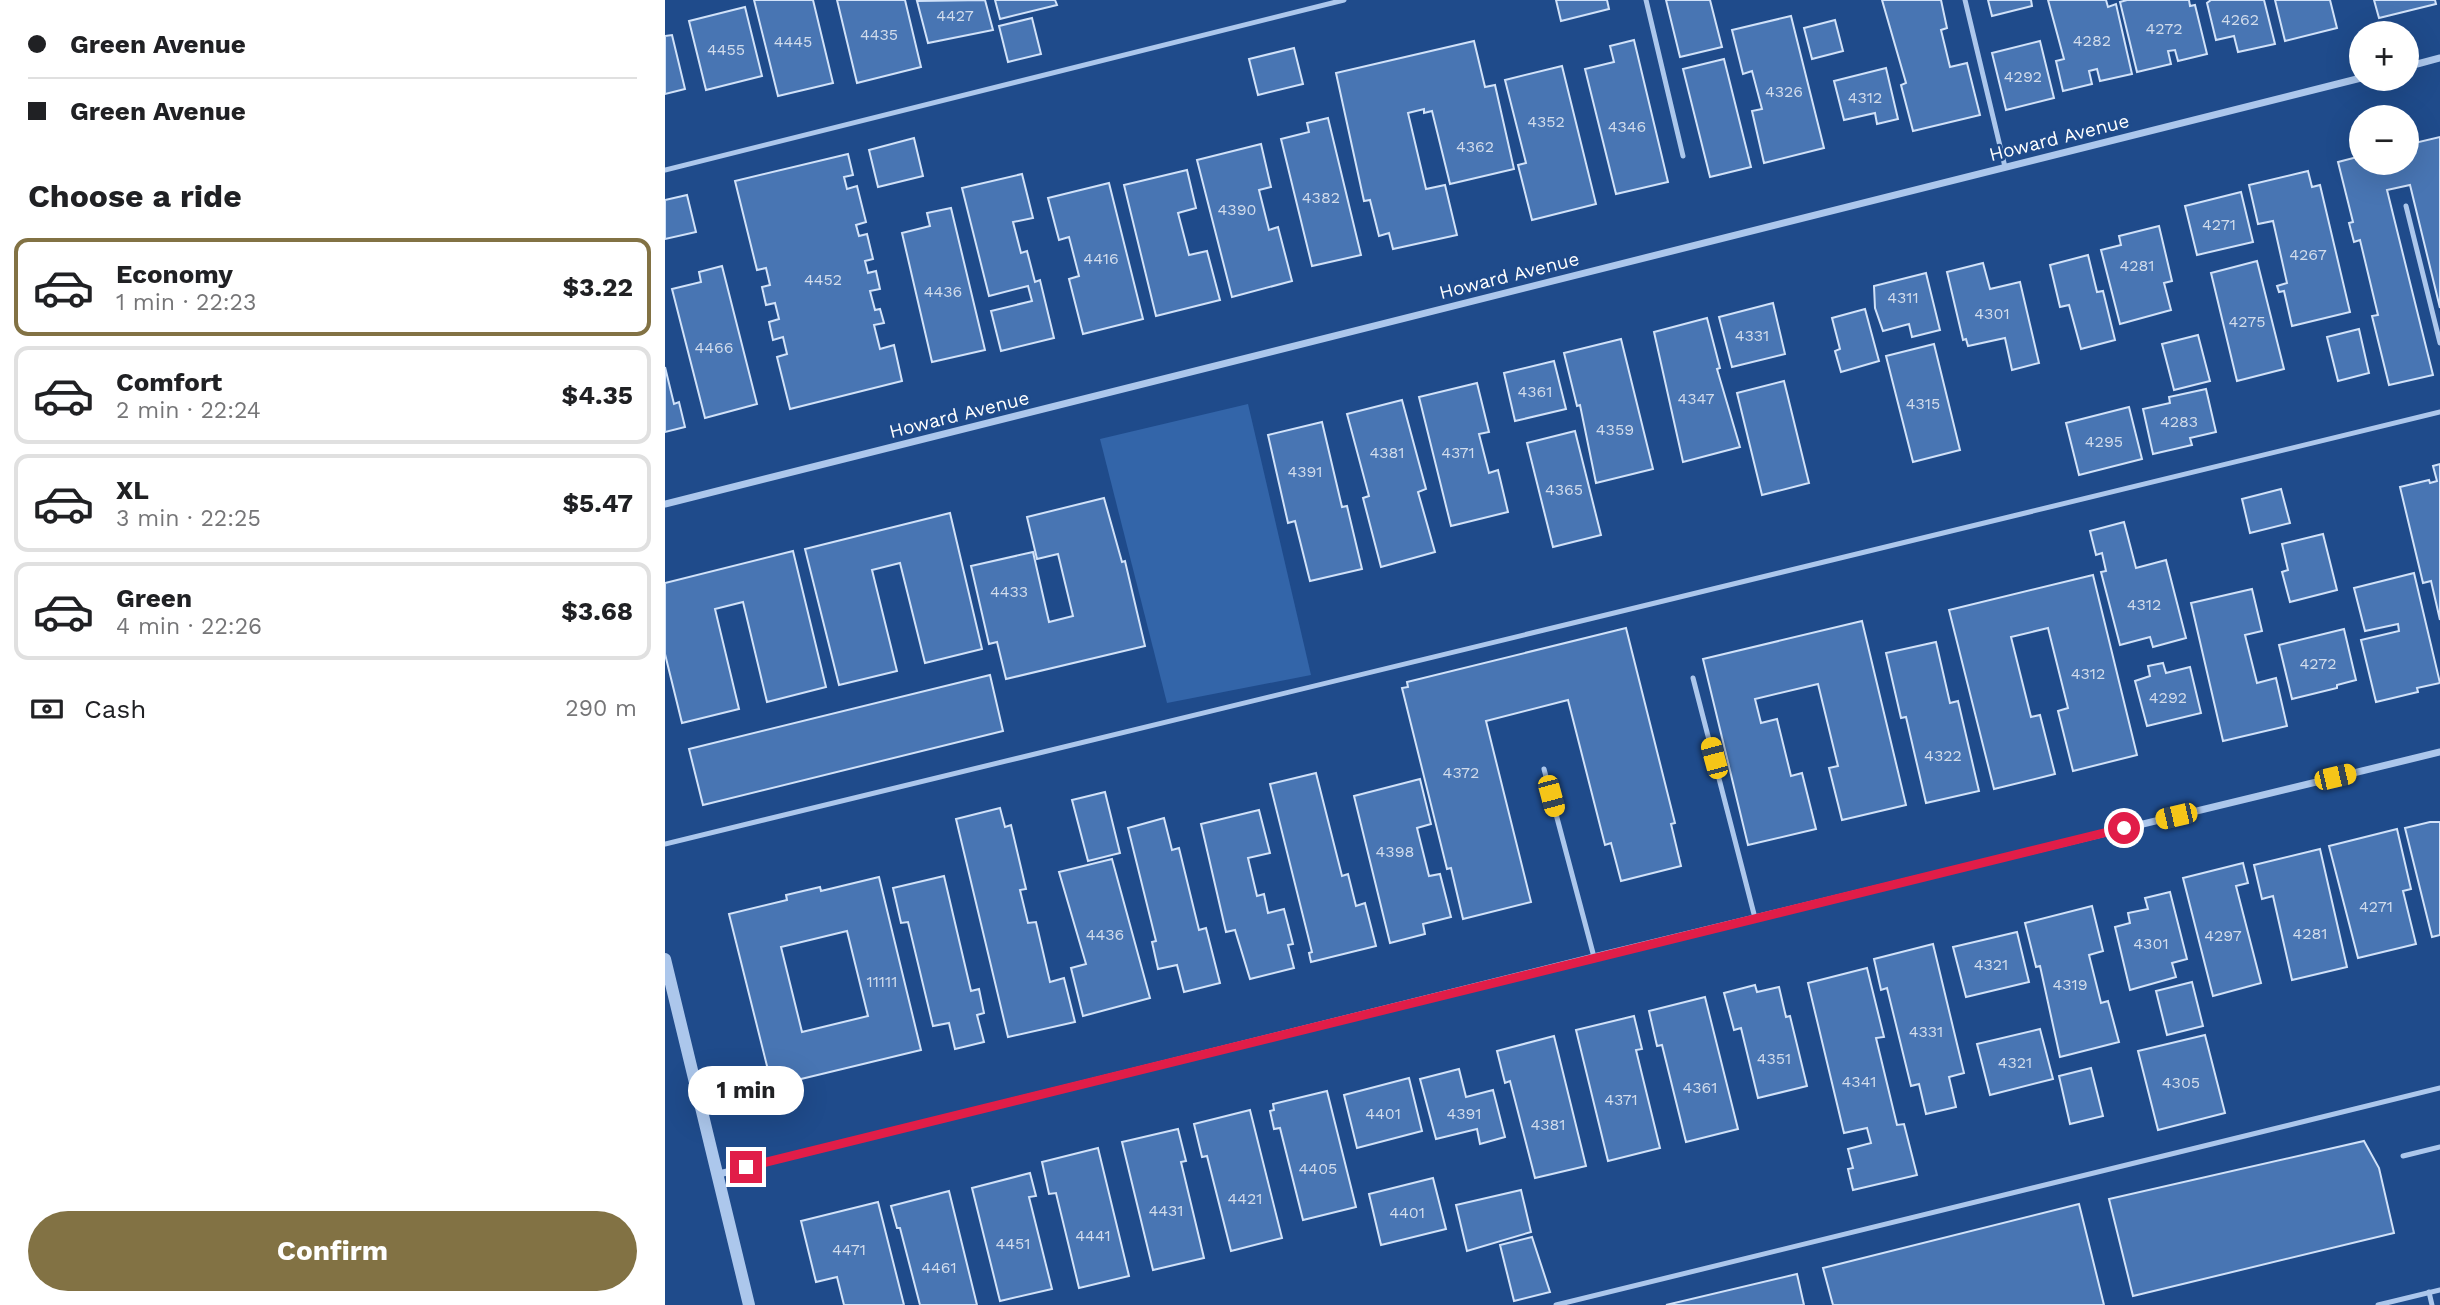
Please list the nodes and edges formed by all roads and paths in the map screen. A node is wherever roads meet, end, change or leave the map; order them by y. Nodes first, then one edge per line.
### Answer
1 (1344, 0) edge
2 (1646, 0) edge
3 (1965, 0) edge
4 (2440, 58) edge
5 (2419, 64) edge
6 (2349, 81) edge
7 (1683, 156) dead end
8 (2005, 167) junction
9 (665, 170) edge
10 (2406, 206) dead end
11 (2440, 343) edge
12 (2440, 412) edge
13 (665, 504) edge
14 (1693, 678) dead end
15 (2440, 752) edge
16 (1544, 769) dead end
17 (665, 844) edge
18 (1755, 918) junction
19 (1594, 957) junction
20 (665, 958) edge
21 (2440, 1088) edge
22 (2440, 1147) edge
23 (2403, 1156) dead end
24 (719, 1174) junction
25 (2440, 1290) edge
26 (2429, 1292) junction
27 (749, 1305) edge
28 (1556, 1305) edge
29 (2378, 1305) edge
30 (2432, 1305) edge

1 - 9 lane
2 - 7 lane
3 - 8 lane
4 - 5 street
6 - 8 street, Howard Avenue
8 - 13 street, Howard Avenue
10 - 11 lane
12 - 17 lane
14 - 18 lane
15 - 18 street
16 - 19 lane
18 - 19 street
19 - 24 street
20 - 24 street
21 - 28 lane
22 - 23 lane
24 - 27 street
25 - 26 lane
26 - 29 lane
26 - 30 lane

